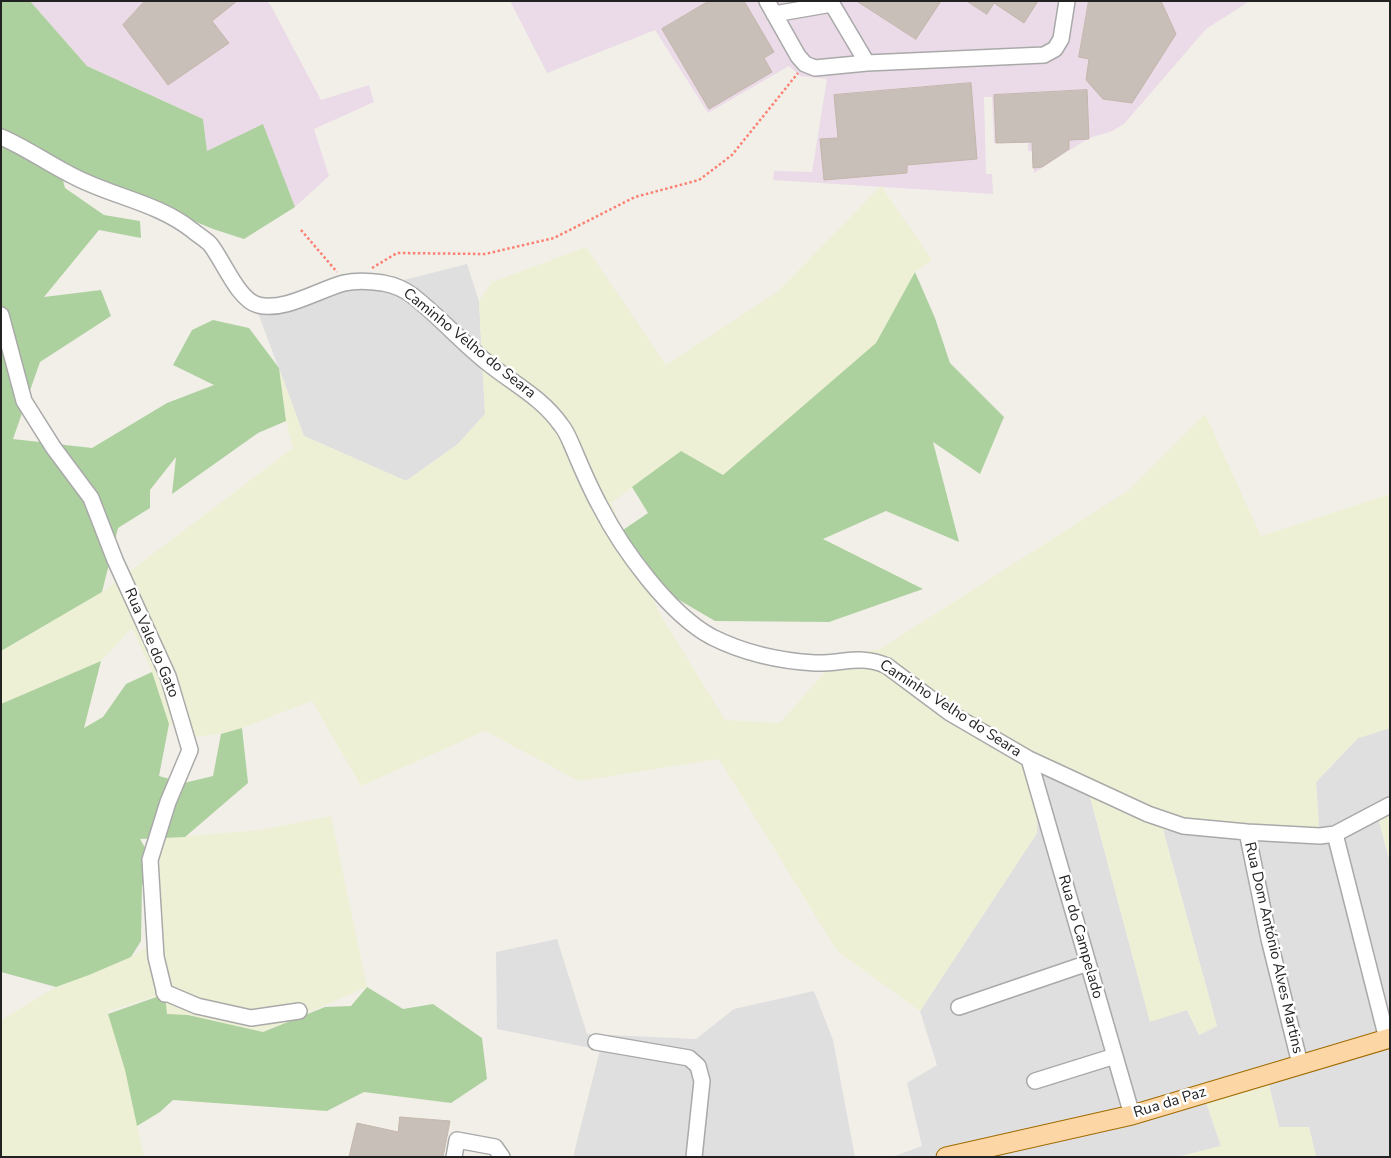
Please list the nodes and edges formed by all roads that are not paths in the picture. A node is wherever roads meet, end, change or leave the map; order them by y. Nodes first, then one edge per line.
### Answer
1 (1067, 1) edge
2 (832, 2) edge
3 (771, 8) edge
4 (867, 63) junction
5 (1, 137) edge
6 (1, 315) edge
7 (1029, 759) junction
8 (1390, 805) edge
9 (1247, 832) junction
10 (1335, 834) junction
11 (1088, 963) junction
12 (958, 1007) dead end
13 (300, 1011) dead end
14 (1388, 1038) edge
15 (596, 1042) dead end
16 (1115, 1056) junction
17 (1300, 1064) junction
18 (1035, 1081) dead end
19 (1132, 1115) junction
20 (480, 1150) edge
21 (454, 1157) edge
22 (502, 1157) edge
23 (694, 1157) edge
24 (946, 1157) edge

1 - 4 street
2 - 3 street
2 - 4 street
3 - 4 street
5 - 7 street, Caminho Velho do Seara
6 - 13 street, Rua Vale do Gato
7 - 9 street, Caminho Velho do Seara
7 - 11 street, Rua do Campelado
8 - 10 street, Caminho Velho do Seara
9 - 10 street, Caminho Velho do Seara
9 - 17 street, Rua Dom António Alves Martins
10 - 14 street
11 - 12 street
11 - 16 street, Rua do Campelado
14 - 17 main road, Rua da Paz
15 - 23 street
16 - 18 street
16 - 19 street, Rua do Campelado
17 - 19 main road, Rua da Paz
19 - 24 main road, Rua da Paz
20 - 21 street
20 - 22 street

